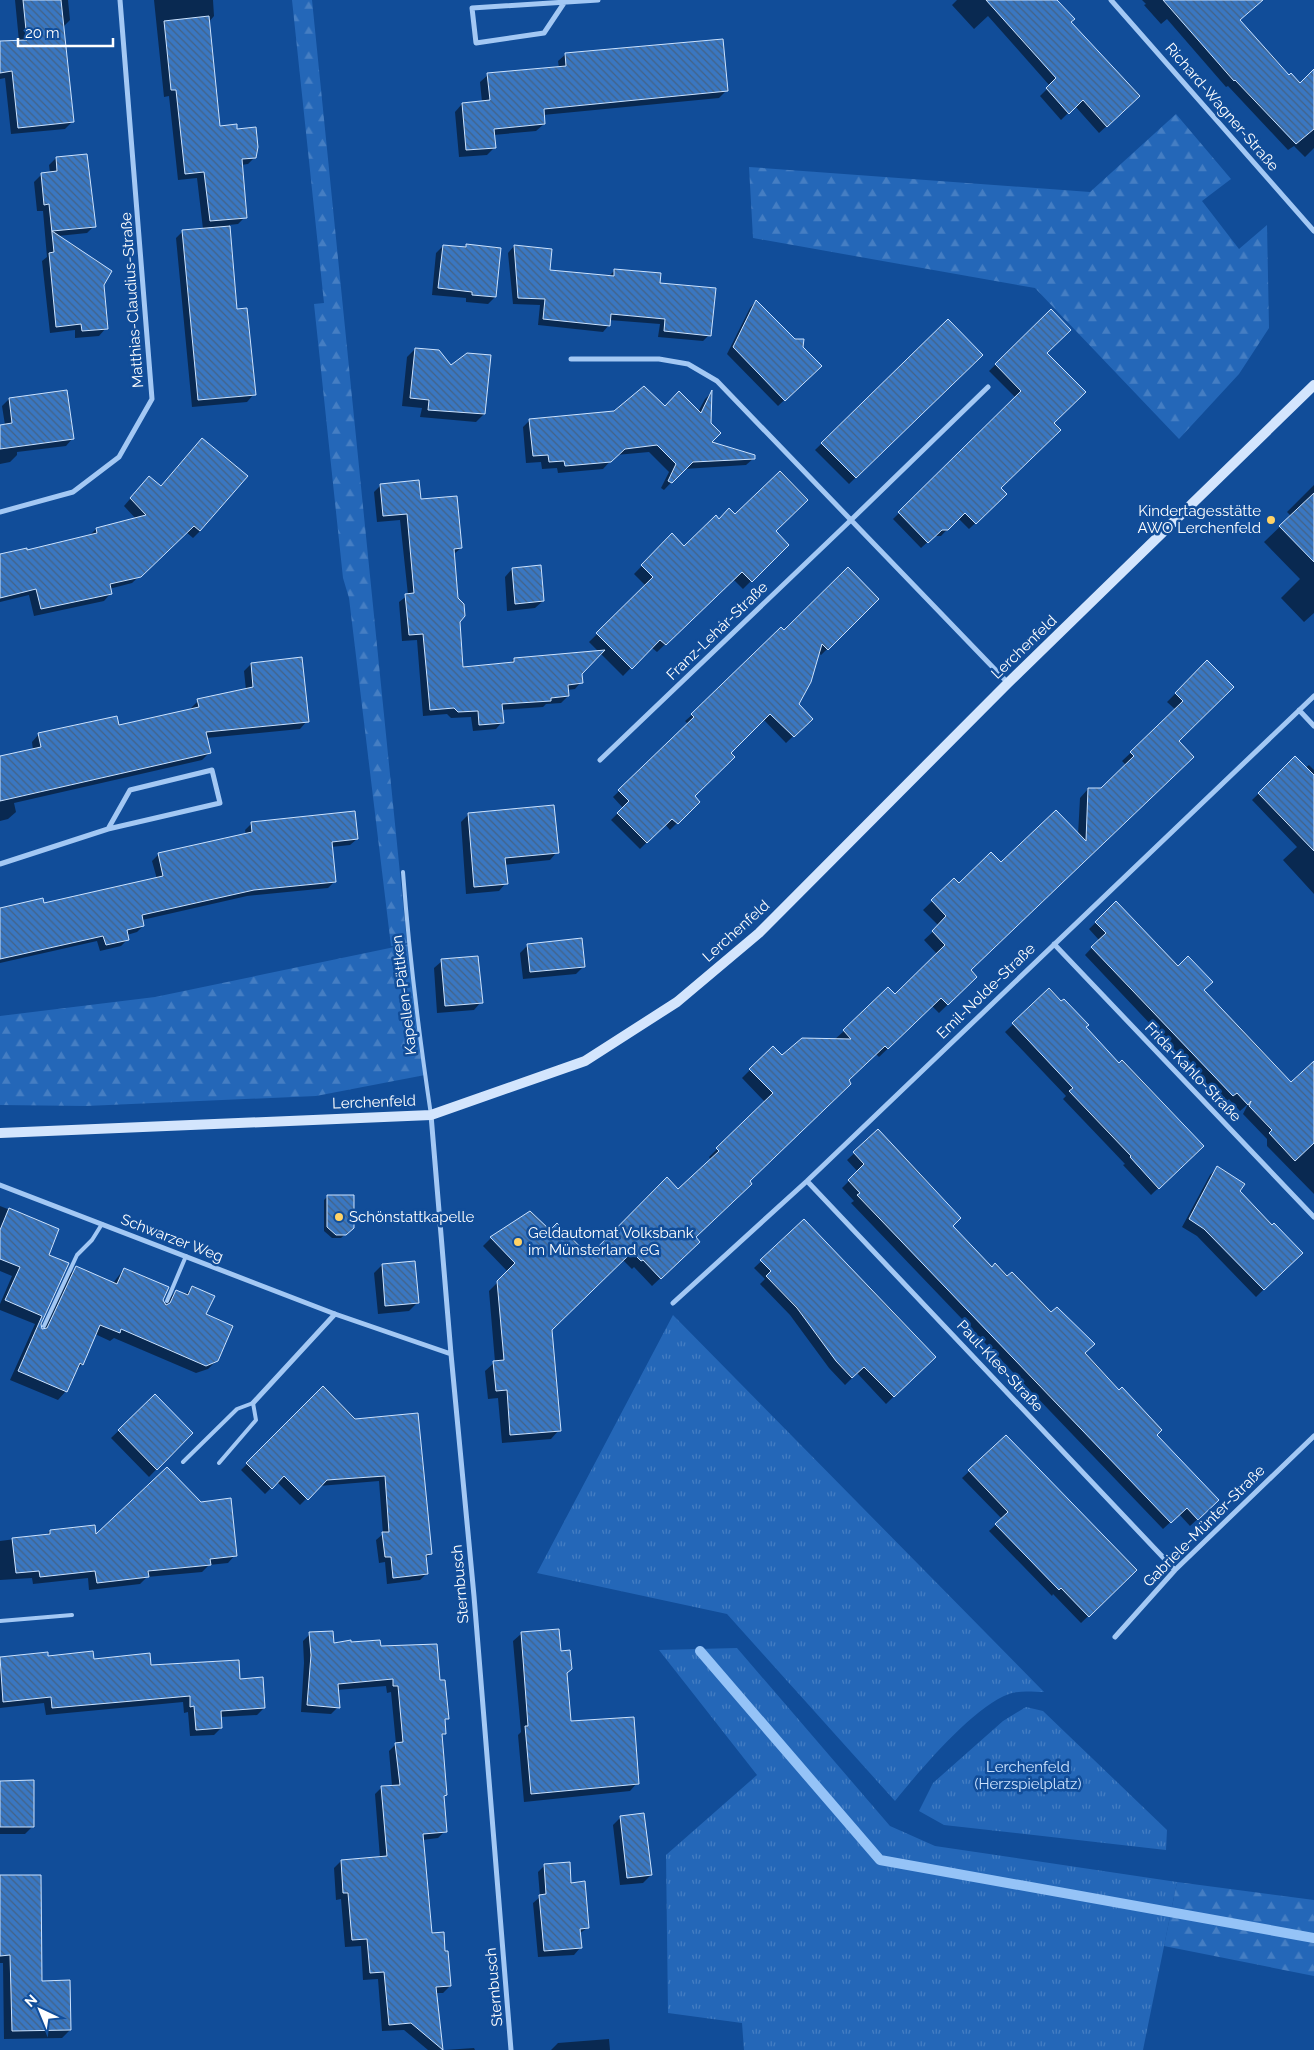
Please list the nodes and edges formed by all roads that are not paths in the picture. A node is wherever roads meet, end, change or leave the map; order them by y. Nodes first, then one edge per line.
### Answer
1 (120, 0) edge
2 (598, 0) edge
3 (1110, 0) edge
4 (564, 4) junction
5 (1314, 231) edge
6 (571, 359) dead end
7 (1314, 386) edge
8 (988, 387) dead end
9 (0, 512) edge
10 (851, 520) junction
11 (1008, 683) junction
12 (1314, 696) edge
13 (1298, 710) junction
14 (1314, 726) edge
15 (600, 760) dead end
16 (108, 829) junction
17 (0, 864) edge
18 (403, 872) dead end
19 (1054, 944) junction
20 (431, 1115) junction
21 (0, 1133) edge
22 (807, 1181) junction
23 (0, 1184) edge
24 (1314, 1217) edge
25 (102, 1224) junction
26 (186, 1256) junction
27 (167, 1301) dead end
28 (673, 1303) dead end
29 (335, 1314) junction
30 (44, 1326) dead end
31 (451, 1354) junction
32 (253, 1403) junction
33 (1314, 1436) edge
34 (183, 1462) dead end
35 (219, 1463) dead end
36 (1175, 1570) junction
37 (72, 1615) dead end
38 (0, 1622) edge
39 (1115, 1637) dead end
40 (511, 2050) edge

1 - 9 street, Matthias-Claudius-Straße
2 - 4 street
3 - 5 street, Richard-Wagner-Straße
4 - 4 street
6 - 10 street
7 - 11 street, Lerchenfeld
8 - 10 street, Franz-Lehár-Straße
10 - 11 street
10 - 15 street, Franz-Lehár-Straße
11 - 20 street, Lerchenfeld
12 - 13 street, Emil-Nolde-Straße
13 - 14 street
13 - 19 street, Emil-Nolde-Straße
16 - 16 street
16 - 17 street
18 - 20 lane, Kapellen-Pättken
19 - 22 street, Emil-Nolde-Straße
19 - 24 street, Frida-Kahlo-Straße
20 - 21 street, Lerchenfeld
20 - 31 street, Sternbusch
22 - 28 street, Emil-Nolde-Straße
22 - 36 street, Paul-Klee-Straße
23 - 25 street, Schwarzer Weg
25 - 26 street, Schwarzer Weg
25 - 30 lane
26 - 27 lane
26 - 29 street, Schwarzer Weg
29 - 31 street, Schwarzer Weg
29 - 32 street
31 - 40 street, Sternbusch
32 - 34 lane
32 - 35 lane
33 - 36 street, Gabriele-Münter-Straße
36 - 39 street, Gabriele-Münter-Straße
37 - 38 lane

